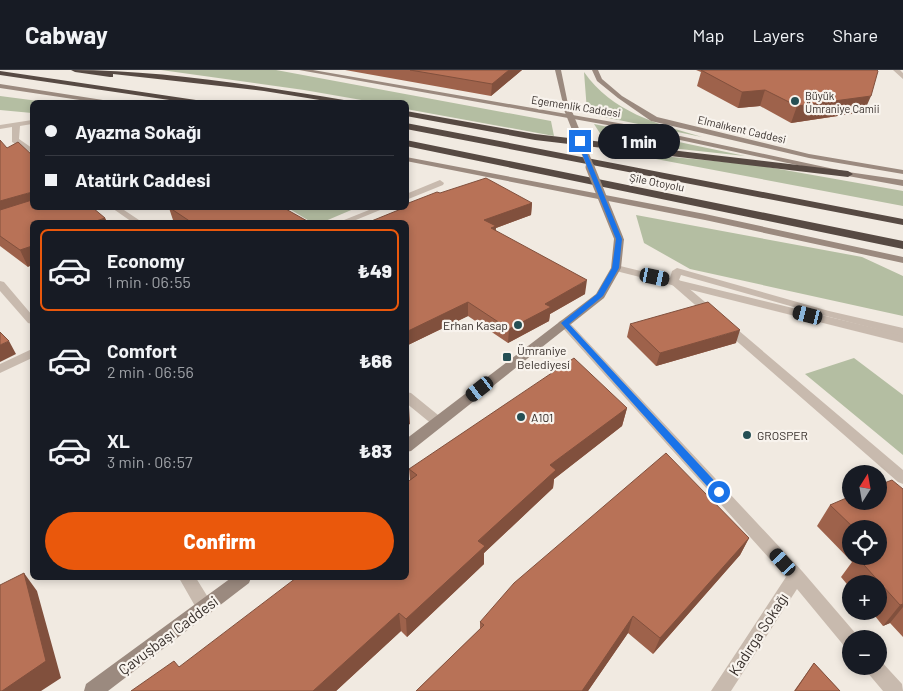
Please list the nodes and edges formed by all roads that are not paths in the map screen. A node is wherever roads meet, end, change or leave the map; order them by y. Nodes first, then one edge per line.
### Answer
1 (75, 70) edge
2 (102, 70) edge
3 (302, 70) edge
4 (558, 70) edge
5 (595, 70) edge
6 (896, 70) edge
7 (0, 73) edge
8 (903, 77) edge
9 (0, 86) edge
10 (247, 96) dead end
11 (90, 100) edge
12 (182, 100) edge
13 (332, 100) edge
14 (409, 114) edge
15 (30, 122) edge
16 (16, 124) junction
17 (0, 126) edge
18 (409, 127) edge
19 (409, 144) edge
20 (30, 150) edge
21 (409, 159) edge
22 (903, 172) edge
23 (848, 174) junction
24 (440, 183) dead end
25 (903, 183) edge
26 (409, 196) edge
27 (119, 210) edge
28 (376, 210) edge
29 (134, 220) edge
30 (349, 220) edge
31 (903, 222) edge
32 (903, 245) edge
33 (903, 260) edge
34 (616, 268) junction
35 (674, 281) junction
36 (0, 284) edge
37 (30, 319) edge
38 (564, 323) junction
39 (903, 332) edge
40 (903, 339) edge
41 (30, 354) edge
42 (0, 370) edge
43 (409, 398) edge
44 (438, 422) junction
45 (409, 445) edge
46 (903, 478) edge
47 (796, 576) junction
48 (188, 580) edge
49 (240, 580) edge
50 (205, 608) junction
51 (842, 630) edge
52 (881, 675) edge
53 (93, 691) edge
54 (720, 691) edge
55 (895, 691) edge

1 - 10 highway
2 - 13 highway
3 - 23 street, Egemenlik Caddesi
4 - 34 street, bridge
5 - 22 street, Elmalıkent Caddesi
6 - 8 street
7 - 12 highway
9 - 11 street
14 - 23 highway
15 - 16 street
16 - 17 street
16 - 20 street
18 - 31 highway, Şile Otoyolu
19 - 32 highway, Şile Otoyolu
21 - 33 street
23 - 25 street, Egemenlik Caddesi
24 - 26 street
27 - 29 street
28 - 30 street
34 - 35 street
34 - 38 street
35 - 39 street
35 - 40 street
35 - 46 street
36 - 37 street
38 - 44 street
38 - 47 street
41 - 42 street
43 - 44 street
44 - 45 street
47 - 51 street
47 - 54 street, Kadırga Sokağı
48 - 50 street
49 - 50 street, Çavuşbaşı Caddesi
50 - 53 street, Çavuşbaşı Caddesi
52 - 55 street

